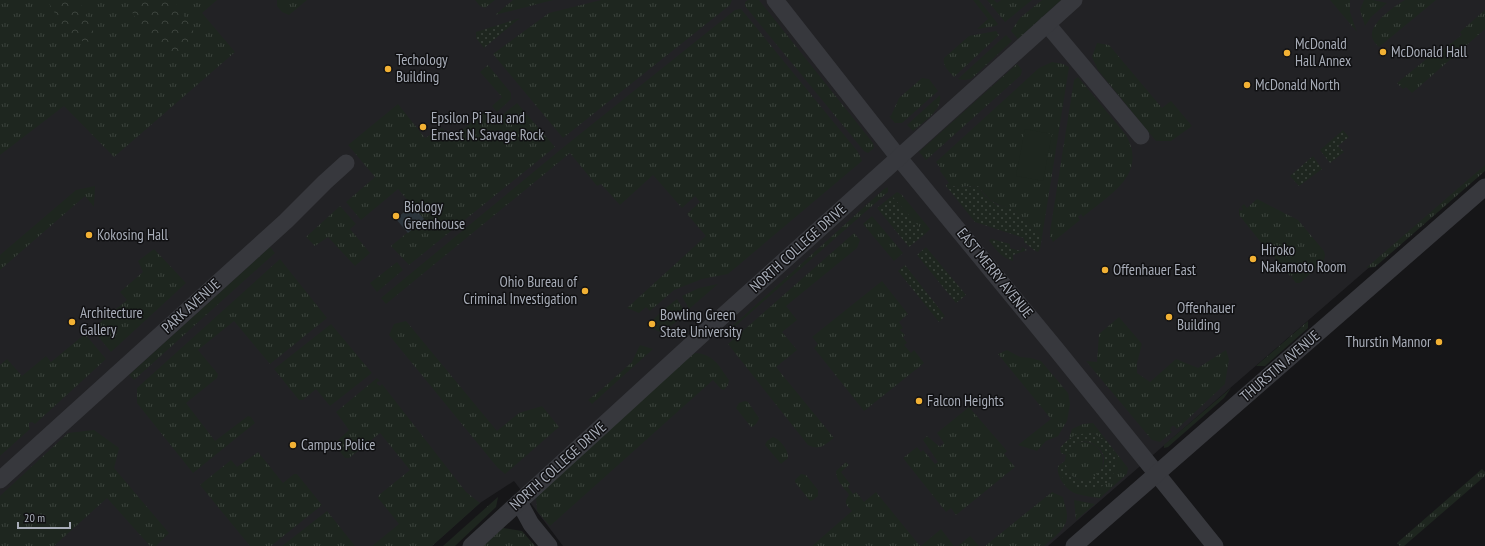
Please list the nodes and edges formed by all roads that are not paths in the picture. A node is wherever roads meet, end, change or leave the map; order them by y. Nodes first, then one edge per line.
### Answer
1 (775, 0) edge
2 (1074, 0) edge
3 (1047, 24) junction
4 (1140, 136) dead end
5 (899, 158) junction
6 (346, 163) dead end
7 (1485, 187) edge
8 (1156, 474) junction
9 (0, 480) edge
10 (519, 502) junction
11 (471, 546) edge
12 (549, 546) edge
13 (1074, 546) edge
14 (1215, 546) edge

1 - 5 street, EAST MERRY AVENUE
2 - 3 street, NORTH COLLEGE DRIVE
3 - 4 street
3 - 5 street, NORTH COLLEGE DRIVE
5 - 8 street, EAST MERRY AVENUE
5 - 10 street, NORTH COLLEGE DRIVE
6 - 9 street, PARK AVENUE
7 - 8 street, THURSTIN AVENUE
8 - 13 street, THURSTIN AVENUE
8 - 14 street, EAST MERRY AVENUE
10 - 11 street, NORTH COLLEGE DRIVE
10 - 12 street

